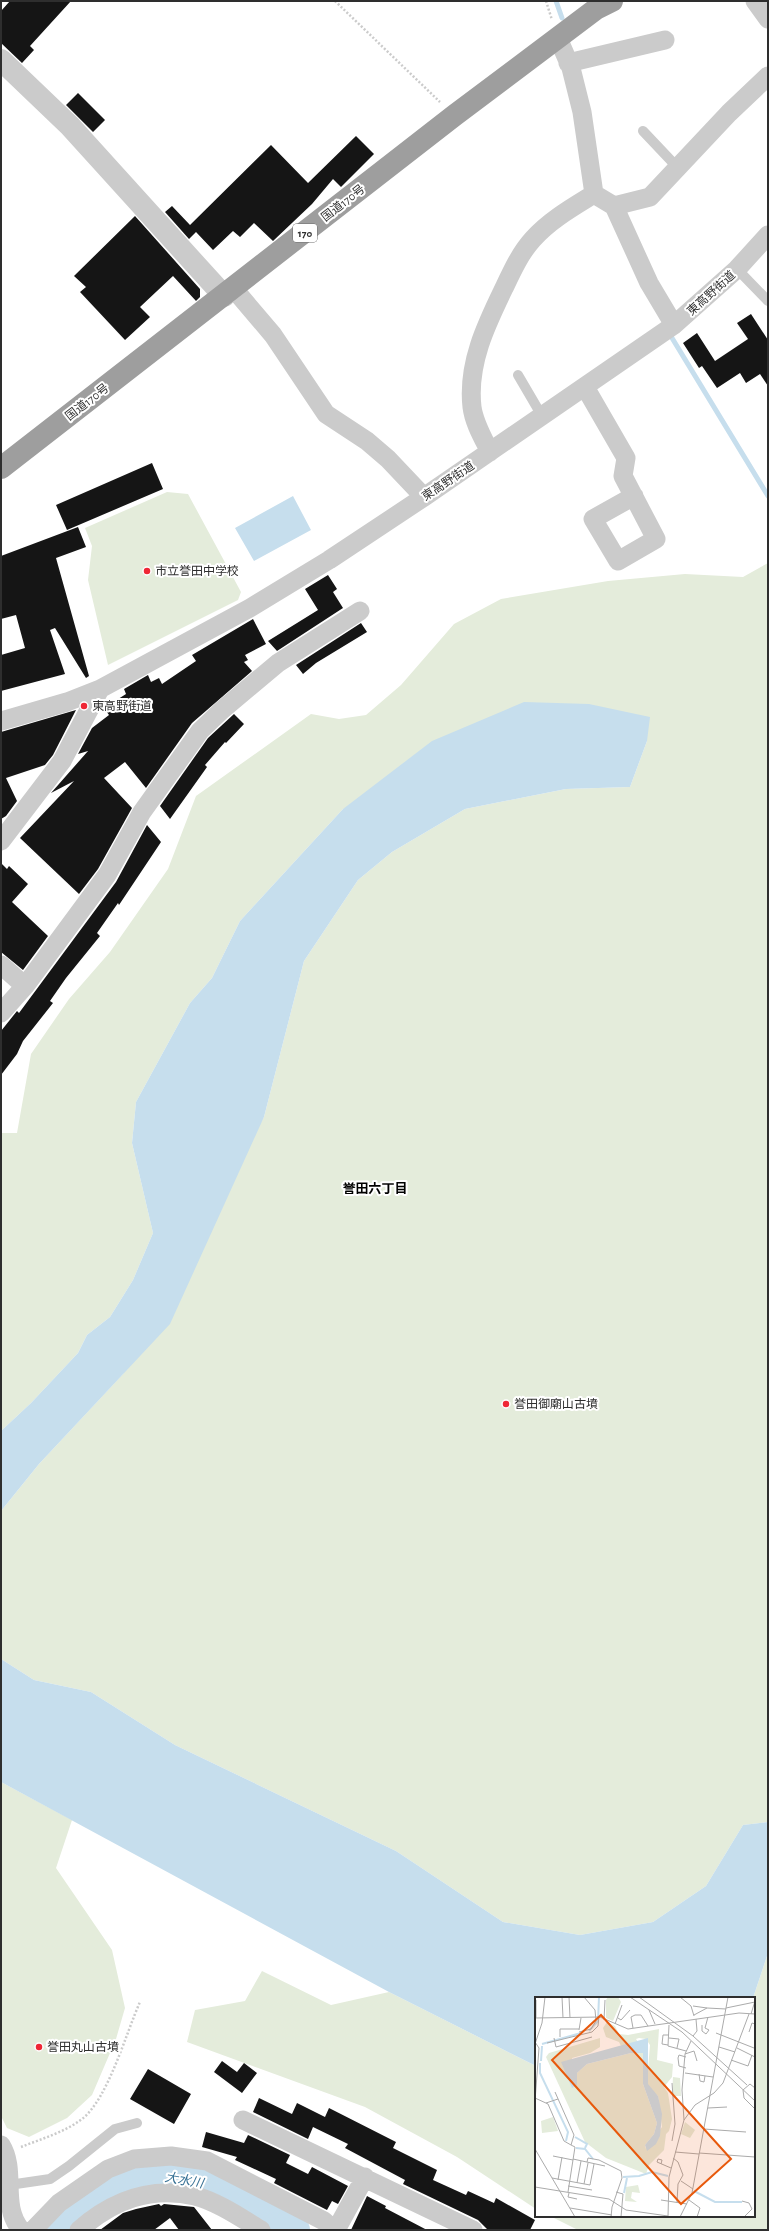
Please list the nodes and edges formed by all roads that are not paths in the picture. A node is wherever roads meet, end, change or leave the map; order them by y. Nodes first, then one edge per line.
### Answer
1 (612, 1) edge
2 (755, 1) edge
3 (768, 19) edge
4 (558, 38) junction
5 (665, 40) dead end
6 (1, 60) edge
7 (568, 63) junction
8 (768, 76) edge
9 (643, 131) dead end
10 (678, 168) junction
11 (594, 194) junction
12 (614, 206) junction
13 (768, 235) edge
14 (737, 269) junction
15 (229, 293) junction
16 (768, 301) edge
17 (669, 328) junction
18 (518, 375) dead end
19 (585, 387) junction
20 (542, 416) junction
21 (490, 452) junction
22 (2, 465) edge
23 (634, 496) dead end
24 (424, 498) junction
25 (360, 610) dead end
26 (100, 689) junction
27 (1, 721) edge
28 (3, 834) edge
29 (1, 965) edge
30 (25, 986) junction
31 (1, 1013) edge
32 (244, 2120) dead end
33 (137, 2123) dead end
34 (4, 2149) edge
35 (6, 2176) edge
36 (365, 2177) junction
37 (21, 2230) edge
38 (33, 2230) edge
39 (79, 2230) edge
40 (261, 2230) edge
41 (335, 2230) edge
42 (473, 2230) edge

1 - 4 highway, 国道170号 / 170
2 - 3 street
4 - 7 street
4 - 15 highway, 国道170号 / 170
5 - 7 street
6 - 15 street
7 - 11 street
8 - 10 street
9 - 10 lane
10 - 12 street
11 - 12 street
11 - 21 street
12 - 17 street
13 - 14 street, 東高野街道
14 - 16 lane
14 - 17 street, 東高野街道
15 - 22 highway, 国道170号 / 170
15 - 24 street
17 - 19 street, 東高野街道
18 - 20 lane
19 - 20 street, 東高野街道
19 - 23 street
20 - 21 street, 東高野街道
21 - 24 street, 東高野街道
24 - 26 street, 東高野街道
25 - 30 street
26 - 27 street, 東高野街道
26 - 28 street
29 - 30 street
30 - 31 street
32 - 36 street
33 - 35 lane
34 - 35 street
35 - 37 street
36 - 41 street
36 - 42 street
38 - 41 street
39 - 40 street

